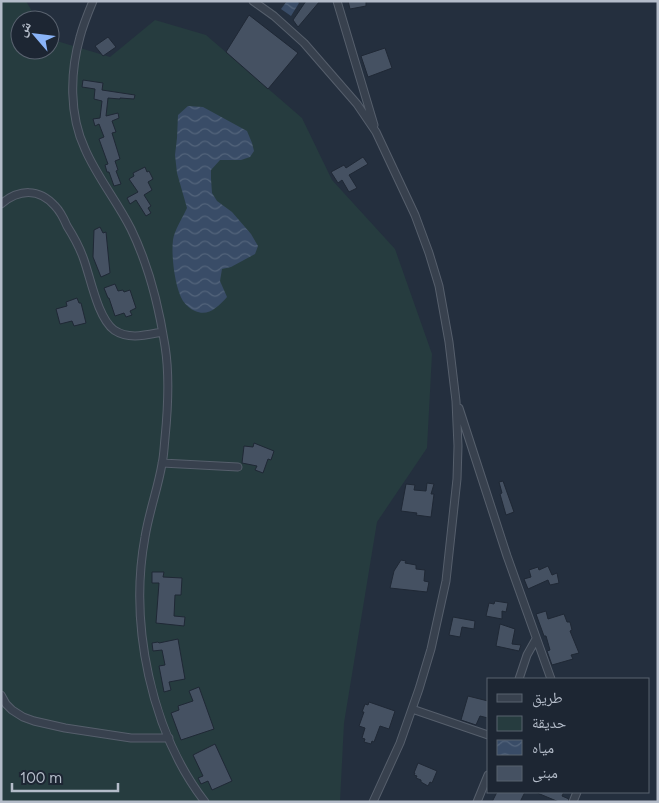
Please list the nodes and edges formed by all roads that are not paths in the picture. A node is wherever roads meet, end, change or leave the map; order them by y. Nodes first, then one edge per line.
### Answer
1 (93, 1) edge
2 (253, 1) edge
3 (336, 1) edge
4 (376, 132) junction
5 (1, 204) edge
6 (162, 332) junction
7 (456, 400) junction
8 (162, 463) junction
9 (238, 467) dead end
10 (536, 639) junction
11 (519, 678) edge
12 (551, 678) edge
13 (1, 695) edge
14 (412, 710) junction
15 (487, 735) edge
16 (169, 738) junction
17 (487, 777) edge
18 (205, 802) edge
19 (373, 802) edge
20 (477, 802) edge

1 - 6 street
2 - 4 street
3 - 4 street
4 - 7 street
5 - 6 street
6 - 8 street
7 - 10 street
7 - 14 street
8 - 9 street
8 - 16 street
10 - 11 street
10 - 12 street
13 - 16 street
14 - 15 street
14 - 19 street
16 - 18 street
17 - 20 street

